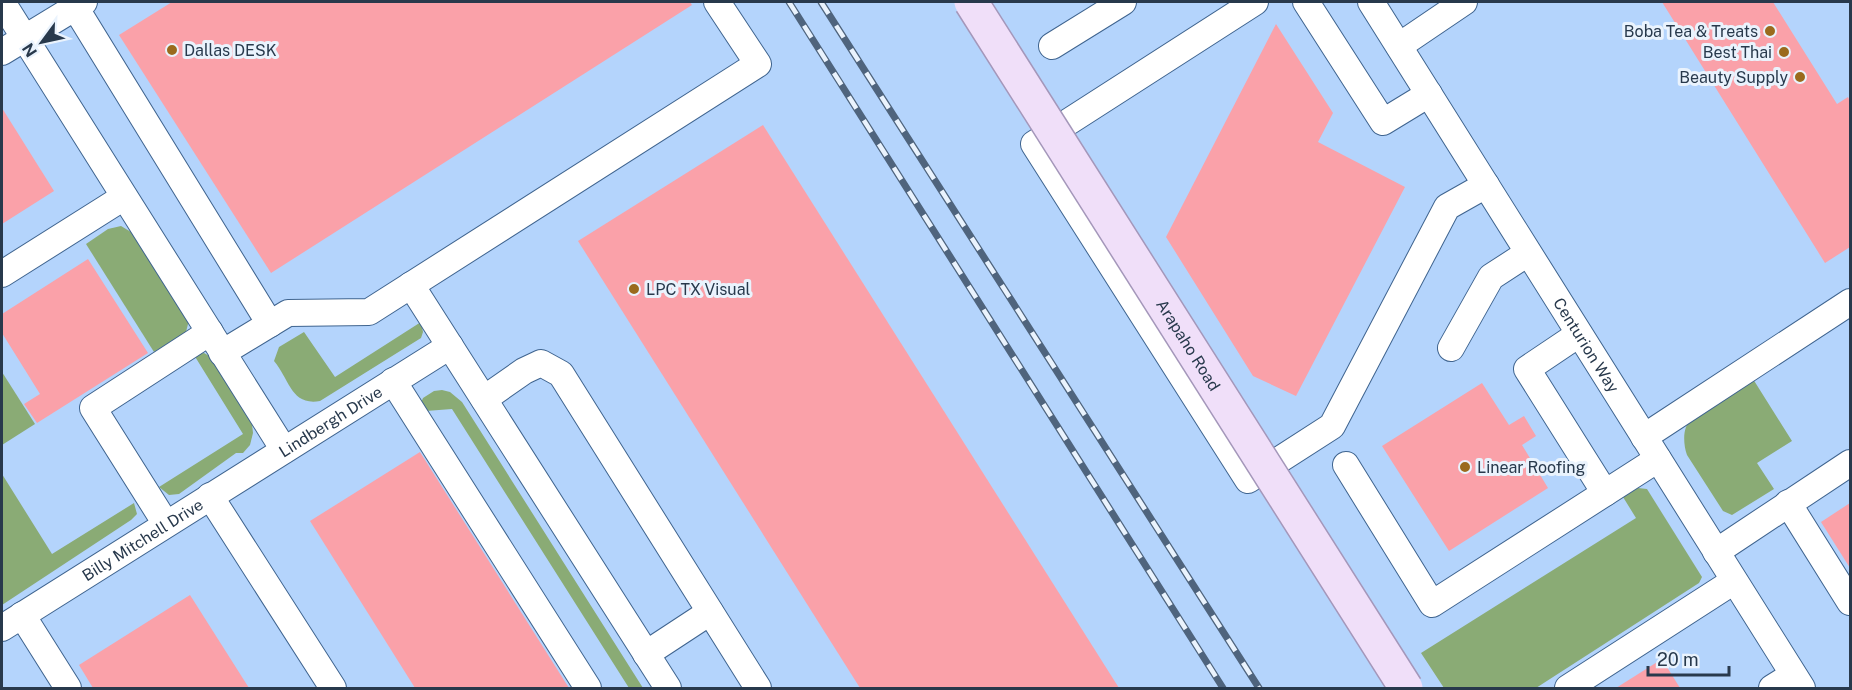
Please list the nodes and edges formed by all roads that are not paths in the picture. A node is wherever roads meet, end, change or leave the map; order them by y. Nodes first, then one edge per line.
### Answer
1 (2, 2) edge
2 (717, 2) edge
3 (971, 2) edge
4 (1123, 2) edge
5 (1255, 2) edge
6 (1306, 2) edge
7 (1371, 2) edge
8 (1464, 2) edge
9 (79, 4) edge
10 (24, 39) junction
11 (1052, 46) dead end
12 (1399, 46) junction
13 (2, 52) edge
14 (1429, 94) junction
15 (1486, 185) junction
16 (124, 197) junction
17 (1528, 253) junction
18 (2, 274) edge
19 (411, 285) junction
20 (1851, 302) edge
21 (270, 324) junction
22 (1579, 334) junction
23 (216, 342) junction
24 (450, 346) junction
25 (1451, 348) dead end
26 (393, 381) junction
27 (484, 399) junction
28 (1644, 437) junction
29 (284, 450) junction
30 (1658, 459) junction
31 (1851, 464) edge
32 (1346, 465) dead end
33 (1605, 493) junction
34 (210, 496) junction
35 (1788, 503) junction
36 (166, 524) junction
37 (1716, 552) junction
38 (1734, 581) junction
39 (1851, 602) edge
40 (710, 612) junction
41 (12, 621) edge
42 (646, 654) junction
43 (1797, 682) edge
44 (68, 688) edge
45 (333, 688) edge
46 (588, 688) edge
47 (668, 688) edge
48 (758, 688) edge
49 (1406, 688) edge
50 (1568, 688) edge
51 (1772, 688) edge

1 - 10 street, Lindbergh Drive
2 - 19 street
3 - 49 main road, Arapaho Road, bridge
4 - 11 street
5 - 15 street
6 - 14 street
7 - 12 street, Centurion Way
8 - 12 street
9 - 10 street
9 - 21 street
10 - 13 street
10 - 16 street, Lindbergh Drive
12 - 14 street, Centurion Way
14 - 15 street, Centurion Way
15 - 17 street, Centurion Way
16 - 18 street
16 - 23 street, Lindbergh Drive
17 - 22 street, Centurion Way
17 - 25 street
19 - 21 street
19 - 24 street
20 - 28 street
21 - 23 street
22 - 28 street, Centurion Way
22 - 33 street
23 - 29 street, Lindbergh Drive
23 - 36 street
24 - 26 street, Lindbergh Drive
24 - 27 street
26 - 29 street, Lindbergh Drive
26 - 46 street
27 - 40 street
27 - 42 street
28 - 30 street, Centurion Way
29 - 34 street, Billy Mitchell Drive
30 - 33 street
30 - 37 street, Centurion Way
31 - 35 street
32 - 33 street
34 - 36 street, Billy Mitchell Drive
34 - 45 street
35 - 37 street
35 - 39 street
36 - 41 street, Billy Mitchell Drive
37 - 38 street, Centurion Way
38 - 43 street, Centurion Way
38 - 50 street
40 - 42 street
40 - 48 street
41 - 44 street
42 - 47 street
43 - 51 street

